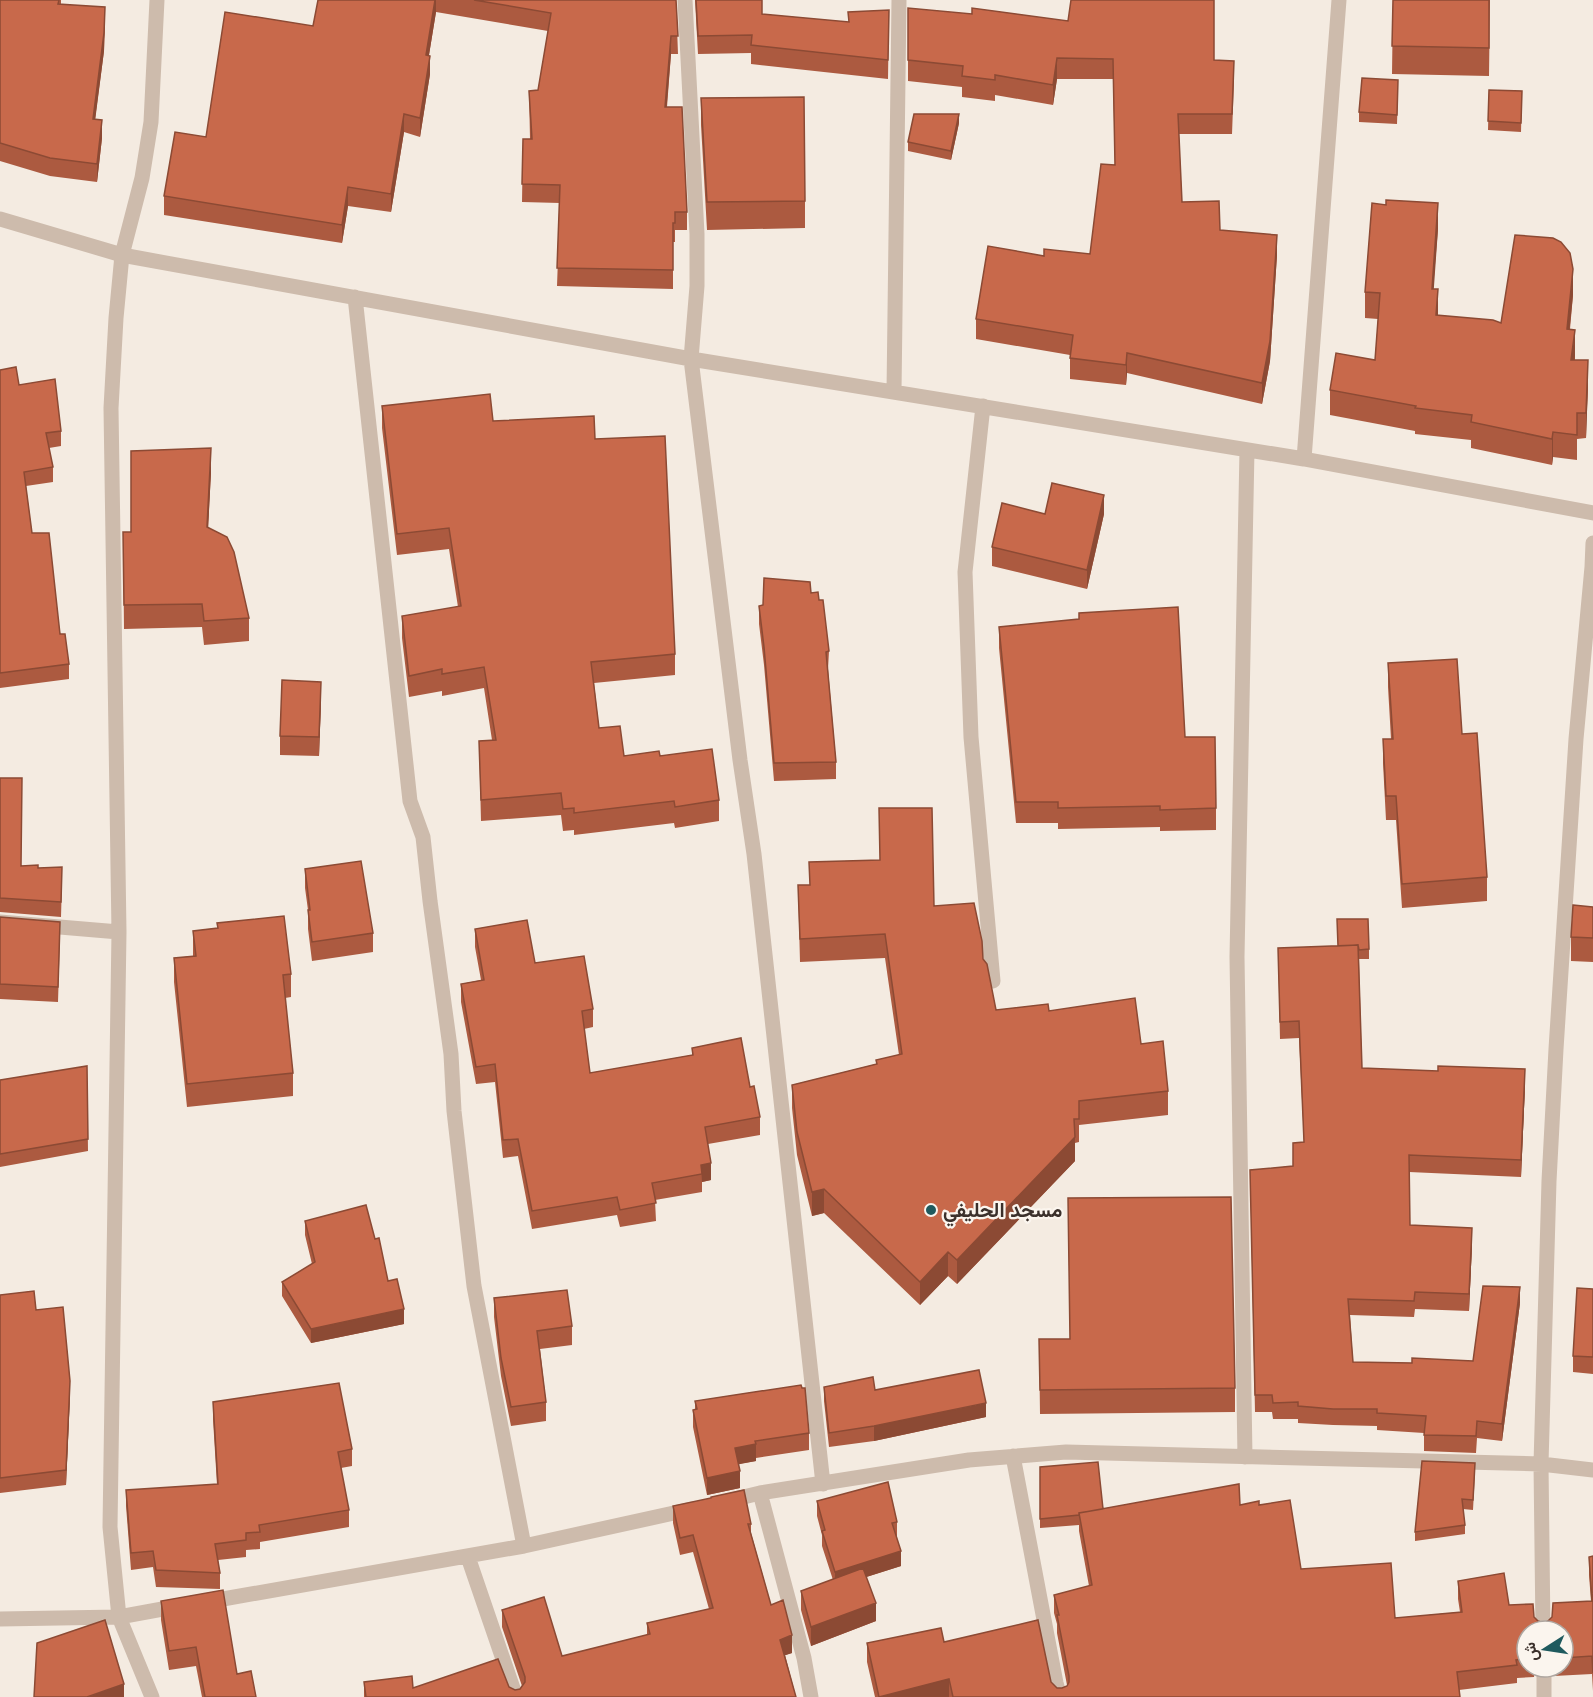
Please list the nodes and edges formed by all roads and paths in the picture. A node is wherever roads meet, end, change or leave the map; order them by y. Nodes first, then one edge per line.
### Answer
1 (157, 0) edge
2 (685, 0) edge
3 (899, 0) edge
4 (1339, 0) edge
5 (0, 219) edge
6 (122, 255) junction
7 (355, 297) junction
8 (691, 359) junction
9 (894, 392) junction
10 (982, 406) junction
11 (1247, 450) junction
12 (1304, 459) junction
13 (1593, 513) edge
14 (1593, 543) edge
15 (0, 922) edge
16 (119, 932) junction
17 (993, 981) edge
18 (1013, 1456) junction
19 (1245, 1457) junction
20 (1541, 1464) junction
21 (1593, 1470) edge
22 (823, 1484) junction
23 (760, 1493) junction
24 (524, 1546) junction
25 (468, 1557) junction
26 (119, 1617) junction
27 (0, 1619) edge
28 (1543, 1619) edge
29 (1544, 1679) edge
30 (152, 1697) edge
31 (516, 1697) edge
32 (811, 1697) edge
33 (1060, 1697) edge
34 (1544, 1697) edge

1 - 6 street
2 - 8 street
3 - 9 street
4 - 12 street
5 - 6 street
6 - 7 street
6 - 16 street
7 - 8 street
7 - 24 street
8 - 9 street
8 - 22 street
9 - 10 street
10 - 11 street
10 - 17 street
11 - 12 street
11 - 19 street
12 - 13 street
14 - 20 street
15 - 16 street
16 - 26 street
18 - 19 street
18 - 22 street
18 - 33 street
19 - 20 street
20 - 21 street
20 - 28 street
22 - 23 street
23 - 24 street
23 - 32 street
24 - 25 street
25 - 26 street
25 - 31 street
26 - 27 street
26 - 30 street
29 - 34 street

